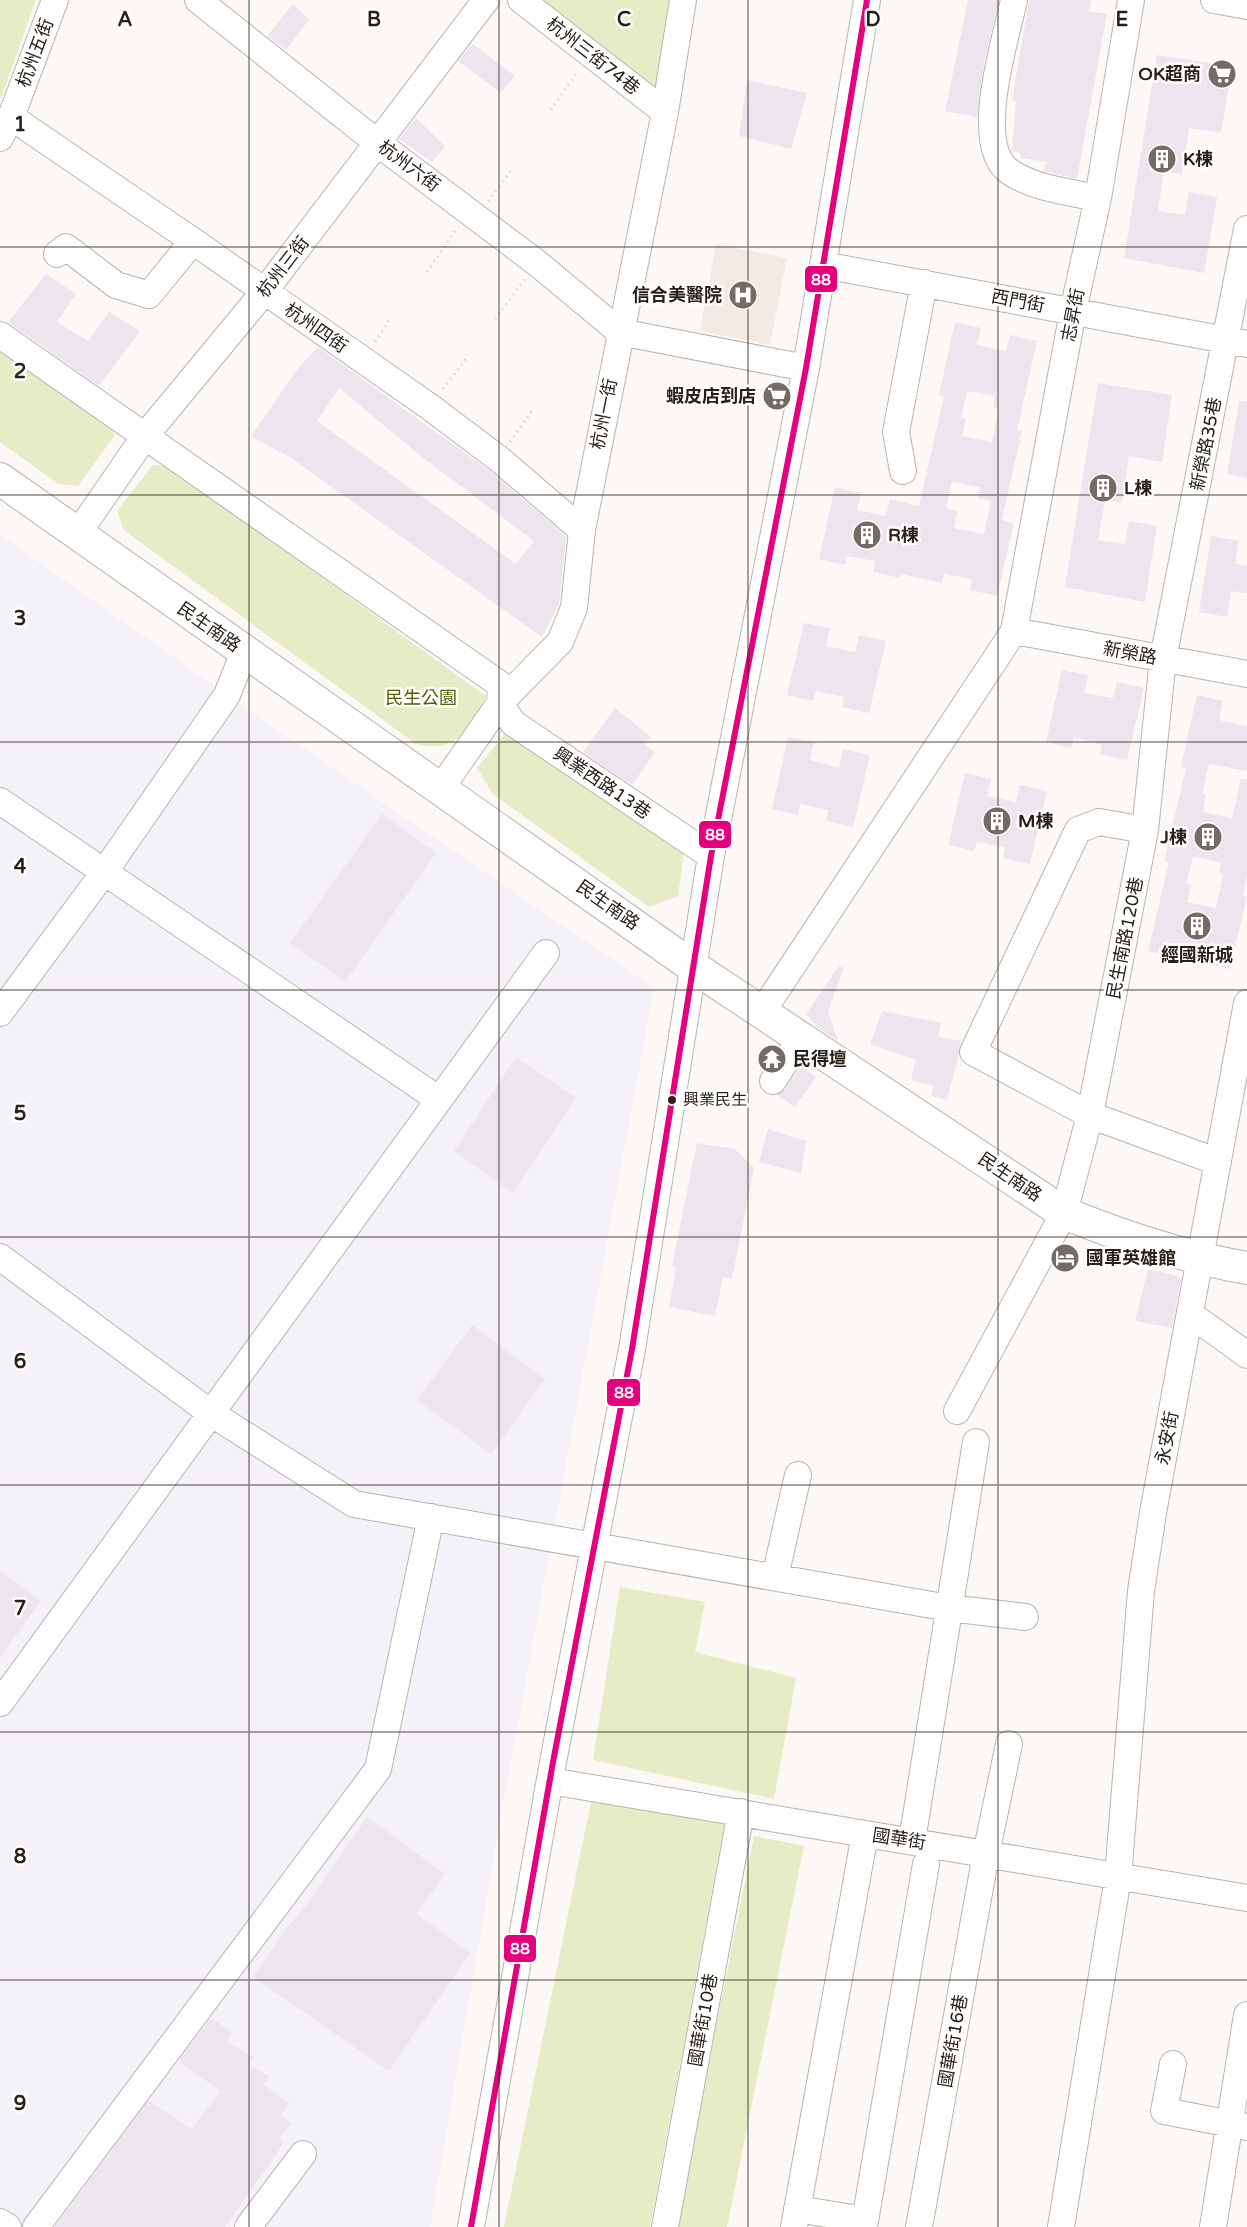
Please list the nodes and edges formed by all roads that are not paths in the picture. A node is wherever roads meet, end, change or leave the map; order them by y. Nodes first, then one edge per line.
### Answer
1 (55, 0) edge
2 (198, 0) edge
3 (486, 0) edge
4 (521, 0) edge
5 (683, 0) edge
6 (867, 0) edge
7 (1014, 0) edge
8 (1131, 0) edge
9 (1214, 0) edge
10 (1247, 6) edge
11 (665, 112) junction
12 (6, 128) edge
13 (380, 144) junction
14 (1098, 198) junction
15 (1247, 229) edge
16 (193, 241) junction
17 (57, 254) dead end
18 (823, 265) junction
19 (924, 283) junction
20 (264, 292) junction
21 (1073, 311) junction
22 (620, 332) junction
23 (0, 335) edge
24 (1237, 342) edge
25 (806, 368) junction
26 (145, 436) junction
27 (903, 471) dead end
28 (0, 479) edge
29 (582, 530) junction
30 (78, 533) junction
31 (1014, 631) junction
32 (244, 652) junction
33 (1163, 659) junction
34 (1247, 674) edge
35 (500, 703) junction
36 (441, 788) junction
37 (0, 801) edge
38 (1145, 831) junction
39 (711, 856) junction
40 (105, 871) junction
41 (546, 953) dead end
42 (692, 966) junction
43 (1247, 1003) edge
44 (762, 1012) junction
45 (0, 1013) edge
46 (801, 1038) junction
47 (773, 1081) dead end
48 (438, 1099) junction
49 (1090, 1115) junction
50 (1218, 1162) junction
51 (1064, 1213) junction
52 (0, 1257) edge
53 (1201, 1260) junction
54 (1247, 1268) edge
55 (1190, 1314) junction
56 (1247, 1355) edge
57 (957, 1411) dead end
58 (212, 1414) junction
59 (976, 1442) dead end
60 (798, 1475) dead end
61 (431, 1517) junction
62 (595, 1544) junction
63 (775, 1577) junction
64 (950, 1608) junction
65 (1025, 1617) dead end
66 (0, 1703) edge
67 (1009, 1744) dead end
68 (550, 1781) junction
69 (741, 1812) junction
70 (865, 1834) junction
71 (912, 1841) junction
72 (986, 1854) junction
73 (927, 1864) dead end
74 (1118, 1877) junction
75 (1247, 1898) edge
76 (1247, 2014) edge
77 (1173, 2064) dead end
78 (1239, 2125) edge
79 (303, 2154) dead end
80 (796, 2218) edge
81 (0, 2222) edge
82 (864, 2223) edge
83 (8, 2227) edge
84 (36, 2227) edge
85 (248, 2227) edge
86 (471, 2227) edge
87 (666, 2227) edge
88 (919, 2227) edge
89 (1061, 2227) edge
90 (1213, 2227) edge

1 - 12 street, 杭州五街
2 - 13 street, 杭州六街
3 - 13 street, 杭州三街
4 - 11 street, 杭州三街74巷
5 - 11 street, 杭州一街
6 - 18 street
7 - 14 street
8 - 14 street, 志昇街
9 - 10 street
11 - 22 street, 杭州一街
12 - 16 street, 杭州四街
13 - 20 street, 杭州三街
13 - 22 street, 杭州六街
14 - 21 street, 志昇街
15 - 24 street, 新榮路35巷
16 - 17 street
16 - 20 street, 杭州四街
18 - 19 street, 西門街
18 - 25 street
19 - 21 street, 西門街
19 - 27 street
20 - 26 street, 杭州三街
20 - 29 street, 杭州四街
21 - 24 street, 西門街
21 - 31 street, 志昇街
22 - 25 street
22 - 29 street, 杭州一街
23 - 26 street
24 - 33 street, 新榮路35巷
25 - 39 street
26 - 30 street, 杭州三街
26 - 35 street, 興業西路13巷
28 - 30 main road, 民生南路
29 - 35 street, 杭州一街
30 - 32 main road, 民生南路
31 - 33 street, 新榮路
31 - 44 street
32 - 36 main road, 民生南路
32 - 40 street
33 - 34 street, 新榮路
33 - 38 street, 民生南路120巷
35 - 36 street, 杭州一街
35 - 39 street, 興業西路13巷
36 - 42 main road, 民生南路
37 - 40 street
38 - 49 street, 民生南路120巷
38 - 49 street
39 - 42 street
40 - 45 street
40 - 48 street
41 - 48 street
42 - 44 main road, 民生南路
42 - 62 street
43 - 50 street, 永安街
44 - 46 main road, 民生南路
46 - 47 street
46 - 51 main road, 民生南路
48 - 58 street
49 - 50 street
49 - 51 street, 民生南路120巷
50 - 53 street, 永安街
51 - 53 main road, 民生南路
51 - 57 street, 民生南路120巷
52 - 58 street
53 - 54 main road, 民生南路
53 - 55 street, 永安街
55 - 56 street
55 - 74 street, 永安街
58 - 61 street
58 - 66 street
59 - 64 street
60 - 63 street
61 - 62 street
61 - 84 street
62 - 63 street
62 - 68 street
63 - 64 street
64 - 65 street
64 - 71 street
67 - 72 street, 國華街16巷
68 - 69 street, 國華街
68 - 86 street
69 - 70 street, 國華街
69 - 87 street, 國華街10巷
70 - 71 street, 國華街
70 - 80 street
71 - 72 street, 國華街
72 - 74 street, 國華街
72 - 88 street, 國華街16巷
73 - 82 street
74 - 75 street, 國華街
74 - 89 street, 永安街
76 - 78 street
77 - 78 street
78 - 90 street
79 - 85 street
80 - 82 street
81 - 83 street

